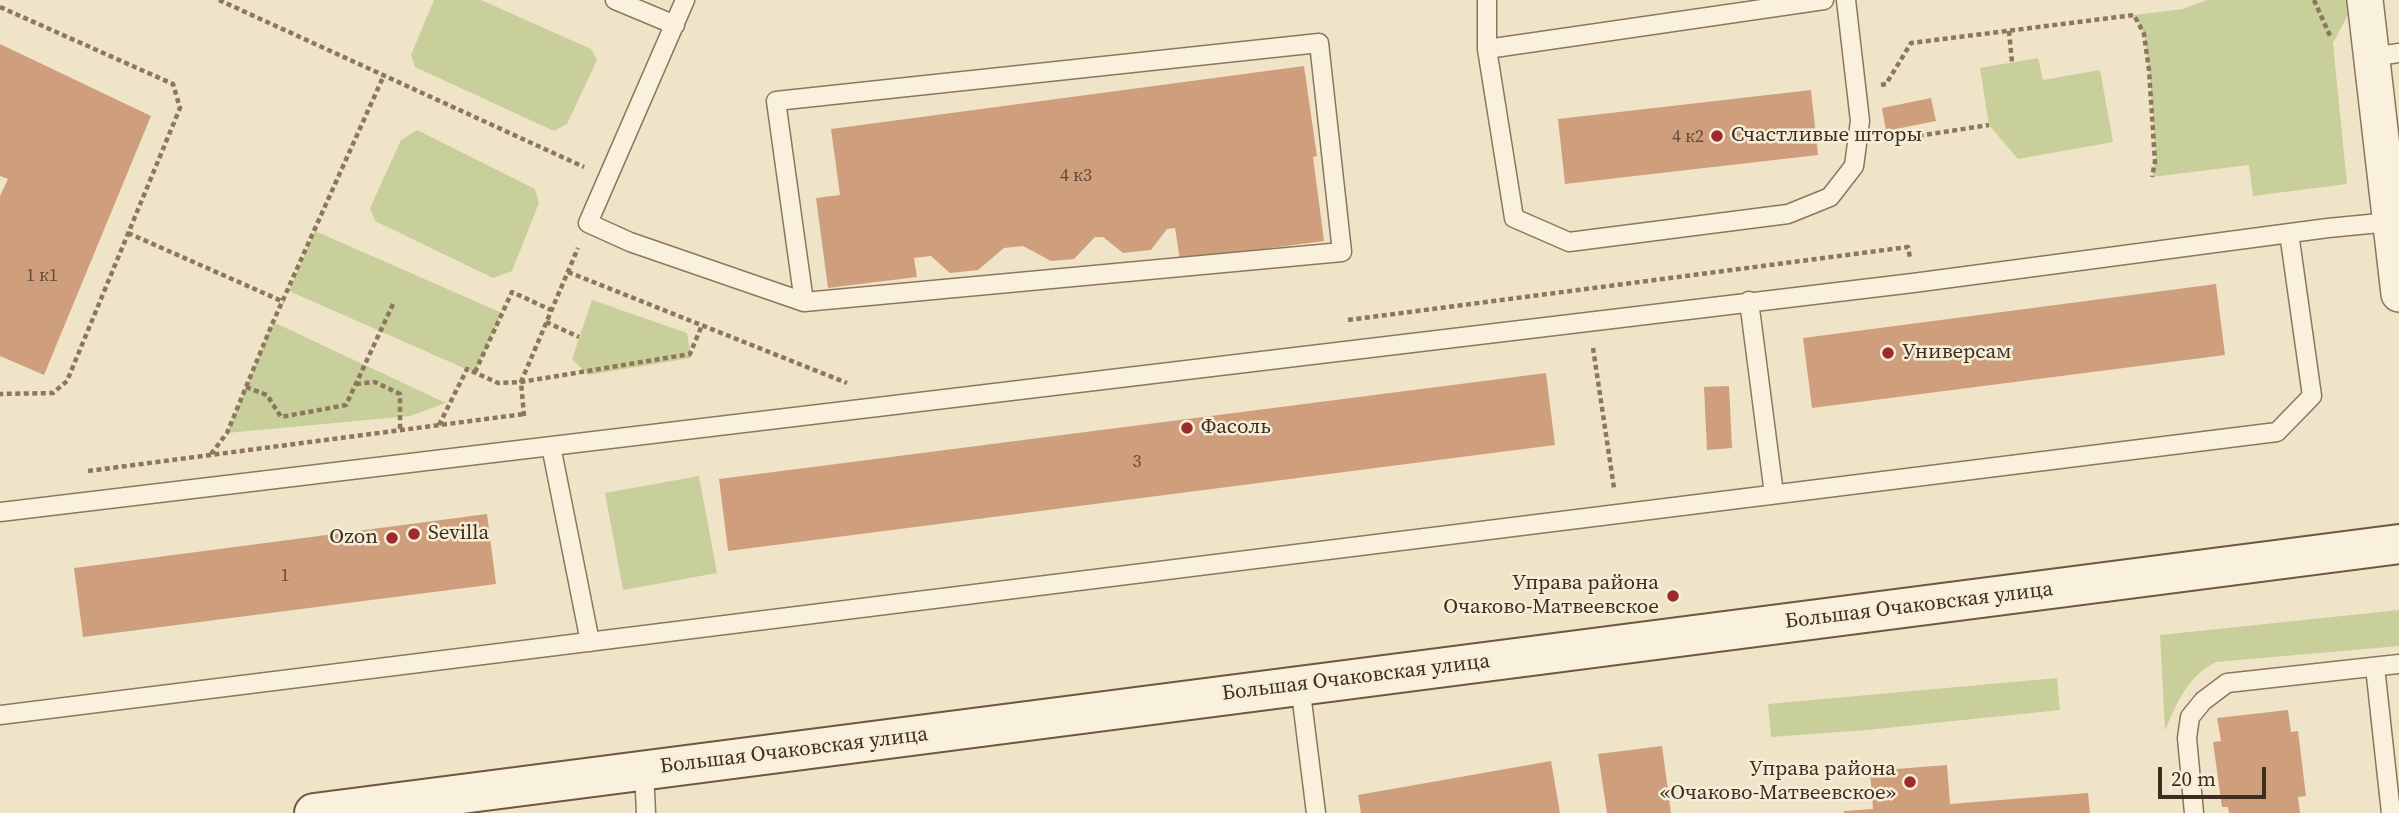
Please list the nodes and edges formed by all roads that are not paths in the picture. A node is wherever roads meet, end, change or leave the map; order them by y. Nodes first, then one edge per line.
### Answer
1 (615, 0) edge
2 (685, 0) edge
3 (1487, 0) edge
4 (1824, 0) edge
5 (1846, 0) edge
6 (2365, 0) edge
7 (675, 25) junction
8 (1488, 49) junction
9 (2385, 55) edge
10 (2390, 222) junction
11 (2289, 233) junction
12 (2399, 294) edge
13 (1749, 301) junction
14 (804, 302) junction
15 (551, 446) junction
16 (1774, 494) junction
17 (0, 512) edge
18 (2399, 544) edge
19 (590, 642) junction
20 (2399, 664) edge
21 (2375, 667) junction
22 (1300, 685) junction
23 (0, 715) edge
24 (645, 771) junction
25 (314, 813) edge
26 (646, 813) edge
27 (1316, 813) edge
28 (2194, 813) edge
29 (2391, 813) edge

1 - 7 lane
2 - 7 lane
3 - 8 lane
4 - 8 lane
5 - 8 lane
6 - 9 street
7 - 14 lane
9 - 10 street
10 - 11 lane
10 - 12 street
11 - 13 lane
11 - 16 lane
13 - 15 lane
13 - 16 lane
14 - 14 lane
15 - 17 lane
15 - 19 lane
16 - 19 lane
18 - 22 street, Большая Очаковская улица
19 - 23 lane
20 - 21 lane
21 - 28 lane
21 - 29 lane
22 - 24 street, Большая Очаковская улица
22 - 27 lane
24 - 25 street, Большая Очаковская улица
24 - 26 lane

